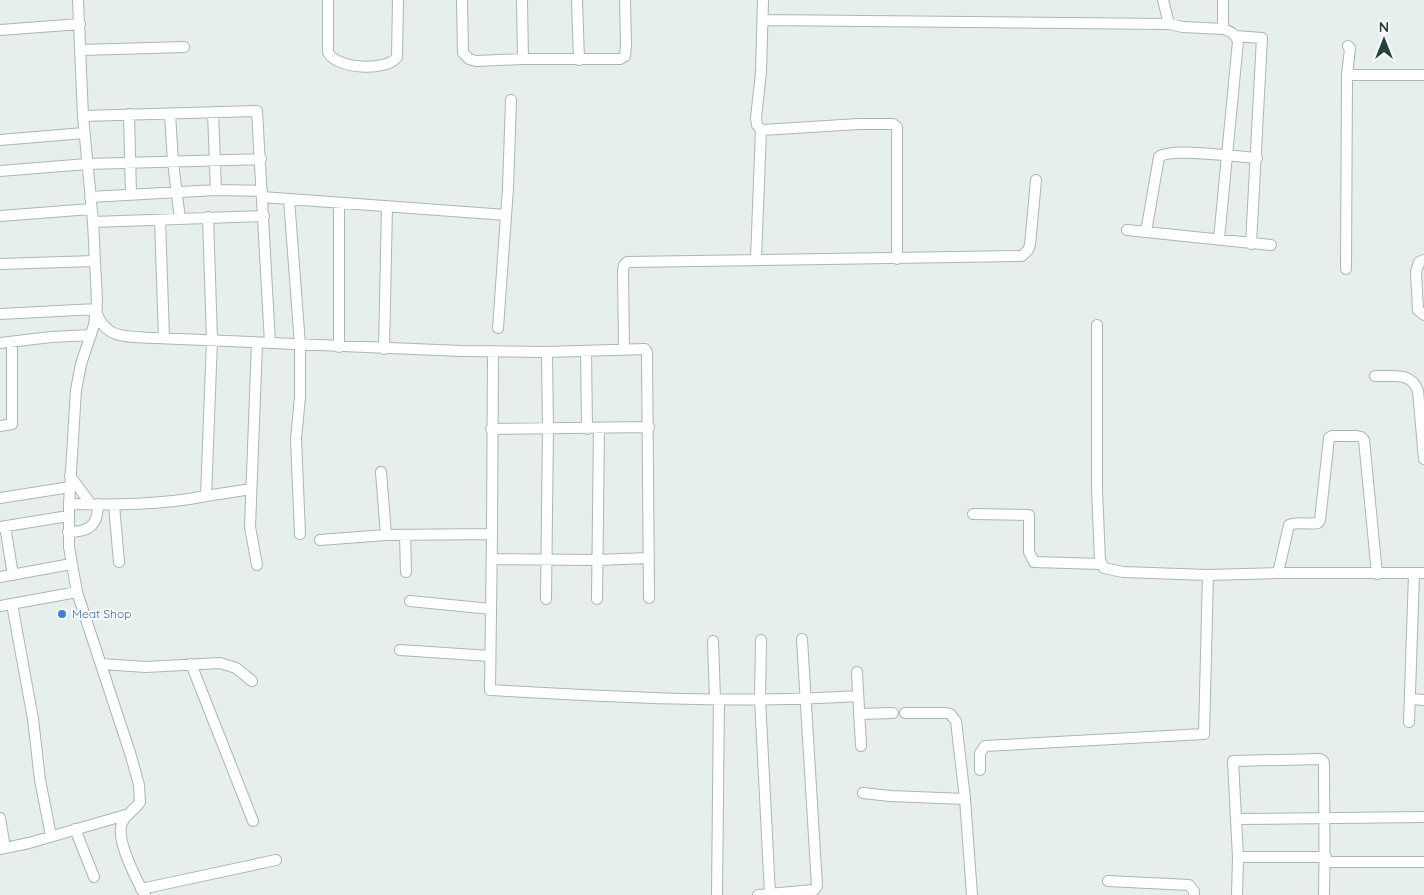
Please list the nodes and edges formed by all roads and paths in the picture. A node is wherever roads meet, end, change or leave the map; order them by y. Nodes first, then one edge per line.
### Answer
1 (78, 0) edge
2 (328, 0) edge
3 (398, 0) edge
4 (462, 0) edge
5 (522, 0) edge
6 (577, 0) edge
7 (625, 0) edge
8 (763, 0) edge
9 (1163, 0) edge
10 (1223, 0) edge
11 (80, 24) junction
12 (1169, 24) junction
13 (763, 25) junction
14 (1224, 29) junction
15 (0, 30) edge
16 (1235, 36) junction
17 (1348, 46) dead end
18 (184, 48) dead end
19 (81, 50) junction
20 (523, 59) junction
21 (579, 60) junction
22 (1348, 75) junction
23 (1424, 75) edge
24 (512, 100) dead end
25 (212, 112) junction
26 (129, 114) junction
27 (170, 114) junction
28 (83, 116) junction
29 (761, 130) junction
30 (84, 133) junction
31 (0, 140) edge
32 (1227, 156) junction
33 (261, 158) junction
34 (1257, 158) junction
35 (216, 160) junction
36 (173, 162) junction
37 (129, 163) junction
38 (87, 164) junction
39 (0, 171) edge
40 (1036, 180) dead end
41 (216, 190) junction
42 (177, 192) junction
43 (131, 194) junction
44 (262, 194) junction
45 (90, 197) junction
46 (289, 199) junction
47 (339, 203) junction
48 (387, 206) junction
49 (91, 209) junction
50 (506, 215) junction
51 (0, 216) edge
52 (264, 216) junction
53 (208, 217) junction
54 (180, 218) junction
55 (160, 220) junction
56 (93, 222) junction
57 (1127, 230) dead end
58 (1146, 232) junction
59 (1218, 239) junction
60 (1251, 244) junction
61 (1271, 246) dead end
62 (756, 259) junction
63 (897, 259) junction
64 (1424, 260) edge
65 (95, 261) junction
66 (0, 264) edge
67 (1346, 269) dead end
68 (97, 311) junction
69 (0, 314) edge
70 (1424, 315) edge
71 (1096, 325) dead end
72 (498, 328) dead end
73 (91, 335) junction
74 (164, 338) junction
75 (212, 340) junction
76 (12, 342) junction
77 (0, 343) edge
78 (257, 343) junction
79 (270, 343) junction
80 (300, 345) junction
81 (339, 347) junction
82 (384, 348) junction
83 (624, 348) junction
84 (493, 351) junction
85 (586, 351) junction
86 (547, 352) junction
87 (1375, 376) dead end
88 (0, 426) edge
89 (649, 427) junction
90 (492, 429) junction
91 (548, 429) junction
92 (587, 429) junction
93 (599, 429) junction
94 (1424, 459) edge
95 (381, 472) dead end
96 (70, 481) junction
97 (251, 489) junction
98 (206, 496) junction
99 (0, 498) edge
100 (68, 504) junction
101 (95, 504) junction
102 (114, 505) junction
103 (973, 514) dead end
104 (68, 516) junction
105 (2, 526) edge
106 (68, 532) junction
107 (300, 534) dead end
108 (492, 534) junction
109 (405, 535) junction
110 (386, 536) junction
111 (320, 540) dead end
112 (492, 558) junction
113 (649, 558) junction
114 (546, 559) junction
115 (598, 560) junction
116 (119, 562) dead end
117 (71, 564) junction
118 (1101, 564) junction
119 (258, 565) dead end
120 (406, 572) dead end
121 (1278, 573) junction
122 (1376, 574) junction
123 (1419, 574) edge
124 (13, 575) junction
125 (1208, 575) junction
126 (0, 577) edge
127 (77, 592) junction
128 (649, 598) dead end
129 (546, 599) dead end
130 (597, 599) dead end
131 (410, 601) dead end
132 (12, 604) junction
133 (0, 606) edge
134 (491, 609) junction
135 (802, 639) dead end
136 (712, 640) dead end
137 (761, 640) dead end
138 (400, 650) dead end
139 (490, 656) junction
140 (101, 664) junction
141 (190, 664) junction
142 (857, 672) dead end
143 (252, 681) dead end
144 (858, 696) junction
145 (717, 699) junction
146 (760, 699) junction
147 (1410, 699) junction
148 (806, 700) junction
149 (1424, 700) edge
150 (893, 713) dead end
151 (905, 713) dead end
152 (859, 714) junction
153 (1409, 722) dead end
154 (860, 746) dead end
155 (980, 770) dead end
156 (862, 793) dead end
157 (965, 799) junction
158 (130, 813) junction
159 (1324, 817) junction
160 (1424, 817) edge
161 (0, 818) edge
162 (1236, 819) junction
163 (253, 821) dead end
164 (75, 829) junction
165 (51, 836) junction
166 (3, 849) edge
167 (1238, 857) junction
168 (1325, 859) junction
169 (276, 860) dead end
170 (1424, 862) edge
171 (94, 878) dead end
172 (1108, 881) dead end
173 (143, 892) edge
174 (770, 894) edge
175 (716, 895) edge
176 (758, 895) edge
177 (972, 895) edge
178 (1194, 895) edge
179 (1237, 895) edge
180 (1324, 895) edge

1 - 11 street
2 - 3 street
4 - 20 street
5 - 20 street
6 - 21 street
7 - 21 street
8 - 13 street
9 - 12 street
10 - 14 street
11 - 15 street
11 - 19 street
12 - 13 street
12 - 14 street
13 - 29 street
14 - 16 street
16 - 32 street
16 - 34 street
17 - 22 street
18 - 19 street
19 - 28 street
20 - 21 street
22 - 23 street
22 - 67 street
24 - 50 street
25 - 27 street
25 - 33 street
25 - 35 street
26 - 27 street
26 - 28 street
26 - 37 street
27 - 36 street
28 - 30 street
29 - 62 street
29 - 63 street
30 - 31 street
30 - 38 street
32 - 34 street
32 - 58 street
32 - 59 street
33 - 35 street
33 - 44 street
34 - 60 street
35 - 36 street
35 - 41 street
36 - 37 street
36 - 42 street
37 - 38 street
37 - 43 street
38 - 39 street
38 - 45 street
40 - 63 street
41 - 42 street
41 - 44 street
42 - 43 street
42 - 54 street
43 - 45 street
44 - 46 street
44 - 52 street
45 - 49 street
46 - 47 street
46 - 80 street
47 - 48 street
47 - 81 street
48 - 50 street
48 - 82 street
49 - 51 street
49 - 56 street
50 - 72 street
52 - 53 street
52 - 79 street
53 - 54 street
53 - 75 street
54 - 55 street
55 - 56 street
55 - 74 street
56 - 65 street
57 - 58 street
58 - 59 street
59 - 60 street
60 - 61 street
62 - 63 street
62 - 83 street
64 - 70 street
65 - 66 street
65 - 68 street
68 - 69 street
68 - 73 street
68 - 74 street
71 - 118 street
73 - 76 street
73 - 96 street
74 - 75 street
75 - 78 street
75 - 98 street
76 - 77 street
76 - 88 street
78 - 79 street
78 - 97 street
79 - 80 street
80 - 81 street
80 - 107 street
81 - 82 street
82 - 84 street
83 - 85 street
83 - 89 street
84 - 86 street
84 - 90 street
85 - 86 street
85 - 92 street
86 - 91 street
87 - 94 street
89 - 93 street
89 - 113 street
90 - 91 street
90 - 108 street
91 - 92 street
91 - 114 street
92 - 93 street
93 - 115 street
95 - 110 street
96 - 99 street
96 - 100 street
96 - 101 street
97 - 98 street
97 - 119 street
98 - 102 street
100 - 101 street
100 - 104 street
101 - 102 street
101 - 106 street
102 - 116 street
103 - 118 street
104 - 105 street
104 - 106 street
105 - 124 street
106 - 117 street
108 - 109 street
108 - 112 street
109 - 110 street
109 - 120 street
110 - 111 street
112 - 114 street
112 - 134 street
113 - 115 street
113 - 128 street
114 - 115 street
114 - 129 street
115 - 130 street
117 - 124 street
117 - 127 street
118 - 125 street
121 - 122 street
121 - 122 street
121 - 125 street
122 - 123 street
123 - 147 street
124 - 126 street
125 - 155 street
127 - 132 street
127 - 140 street
131 - 134 street
132 - 133 street
132 - 165 street
134 - 139 street
135 - 148 street
136 - 145 street
137 - 146 street
138 - 139 street
139 - 145 street
140 - 141 street
140 - 158 street
141 - 143 street
141 - 163 street
142 - 144 street
144 - 148 street
144 - 152 street
145 - 146 street
145 - 175 street
146 - 148 street
146 - 174 street
147 - 149 street
147 - 153 street
148 - 174 street
150 - 152 street
151 - 157 street
152 - 154 street
156 - 157 street
157 - 177 street
158 - 164 street
158 - 173 street
159 - 160 street
159 - 162 street
159 - 162 street
159 - 168 street
161 - 166 street
162 - 167 street
164 - 165 street
164 - 171 street
165 - 166 street
167 - 168 street
167 - 179 street
168 - 170 street
168 - 180 street
169 - 173 street
172 - 178 street
174 - 176 street

